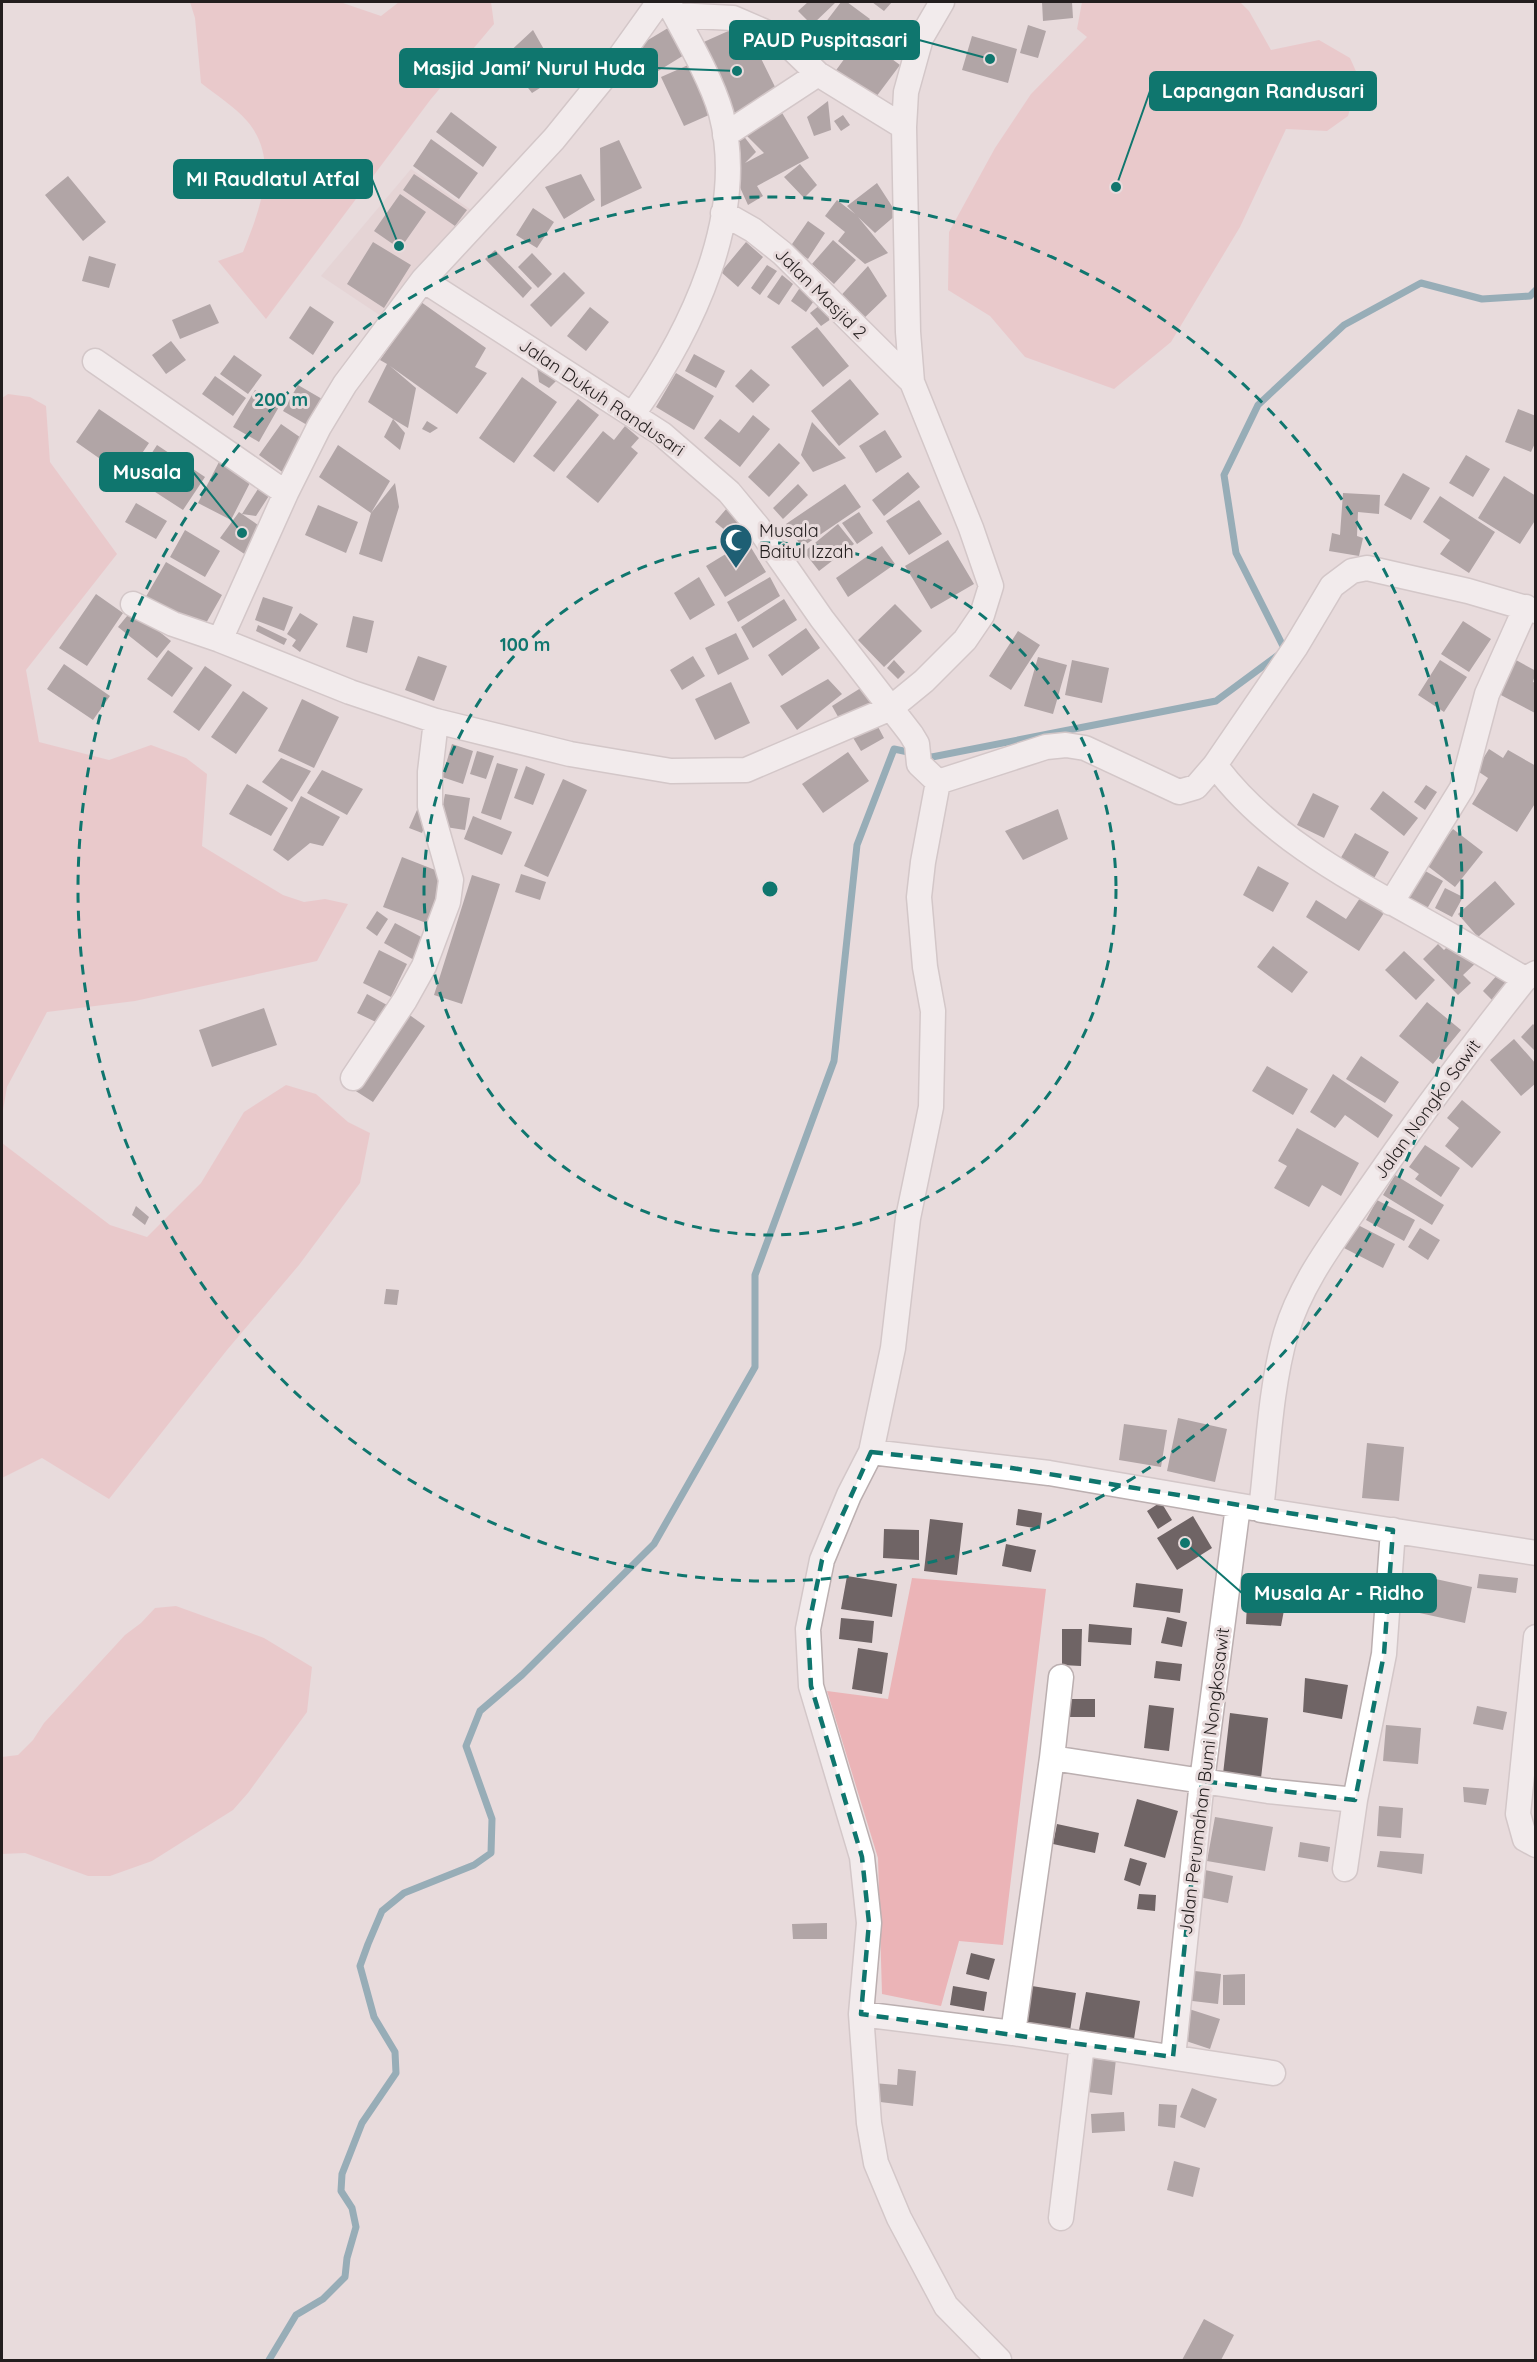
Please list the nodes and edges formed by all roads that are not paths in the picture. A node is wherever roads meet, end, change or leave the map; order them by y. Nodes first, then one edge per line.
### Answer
1 (942, 2) edge
2 (667, 6) edge
3 (818, 74) junction
4 (904, 128) junction
5 (725, 135) junction
6 (723, 213) junction
7 (423, 280) junction
8 (95, 361) dead end
9 (912, 382) junction
10 (633, 414) junction
11 (286, 494) junction
12 (133, 604) dead end
13 (1531, 609) edge
14 (220, 640) junction
15 (891, 708) junction
16 (436, 721) junction
17 (1215, 765) junction
18 (938, 782) junction
19 (1391, 903) junction
20 (1530, 976) edge
21 (353, 1078) dead end
22 (871, 1452) junction
23 (1238, 1506) junction
24 (1261, 1510) junction
25 (1393, 1530) junction
26 (1536, 1553) edge
27 (1536, 1637) edge
28 (1061, 1677) dead end
29 (1052, 1758) junction
30 (1202, 1781) junction
31 (1355, 1800) junction
32 (1536, 1845) edge
33 (1345, 1869) dead end
34 (861, 2014) junction
35 (1013, 2033) junction
36 (1082, 2044) junction
37 (1173, 2057) junction
38 (1273, 2073) dead end
39 (1061, 2218) dead end
40 (999, 2361) edge

1 - 4 street
2 - 3 street
2 - 5 street
2 - 7 street
3 - 4 street
3 - 5 street
4 - 9 street
5 - 6 street
6 - 9 street, Jalan Masjid 2
6 - 10 street
7 - 10 street, Jalan Dukuh Randusari
7 - 11 street
8 - 11 street
9 - 15 street
10 - 15 street, Jalan Dukuh Randusari
11 - 14 street
12 - 14 street
13 - 17 street
13 - 19 street
14 - 16 street
15 - 16 street
15 - 18 street, Jalan Dukuh Randusari
16 - 21 street
17 - 18 street
17 - 19 street
18 - 22 street
19 - 20 street
20 - 24 street, Jalan Nongko Sawit
22 - 23 street
22 - 34 street
23 - 24 street
23 - 30 street, Jalan Perumahan Bumi Nongkosawit
24 - 25 street
25 - 26 street
25 - 31 street
27 - 32 street
28 - 29 street
29 - 30 street
29 - 35 street
30 - 31 street
30 - 37 street, Jalan Perumahan Bumi Nongkosawit
31 - 33 street
34 - 35 street
34 - 40 street
35 - 36 street
36 - 37 street
36 - 39 street
37 - 38 street

